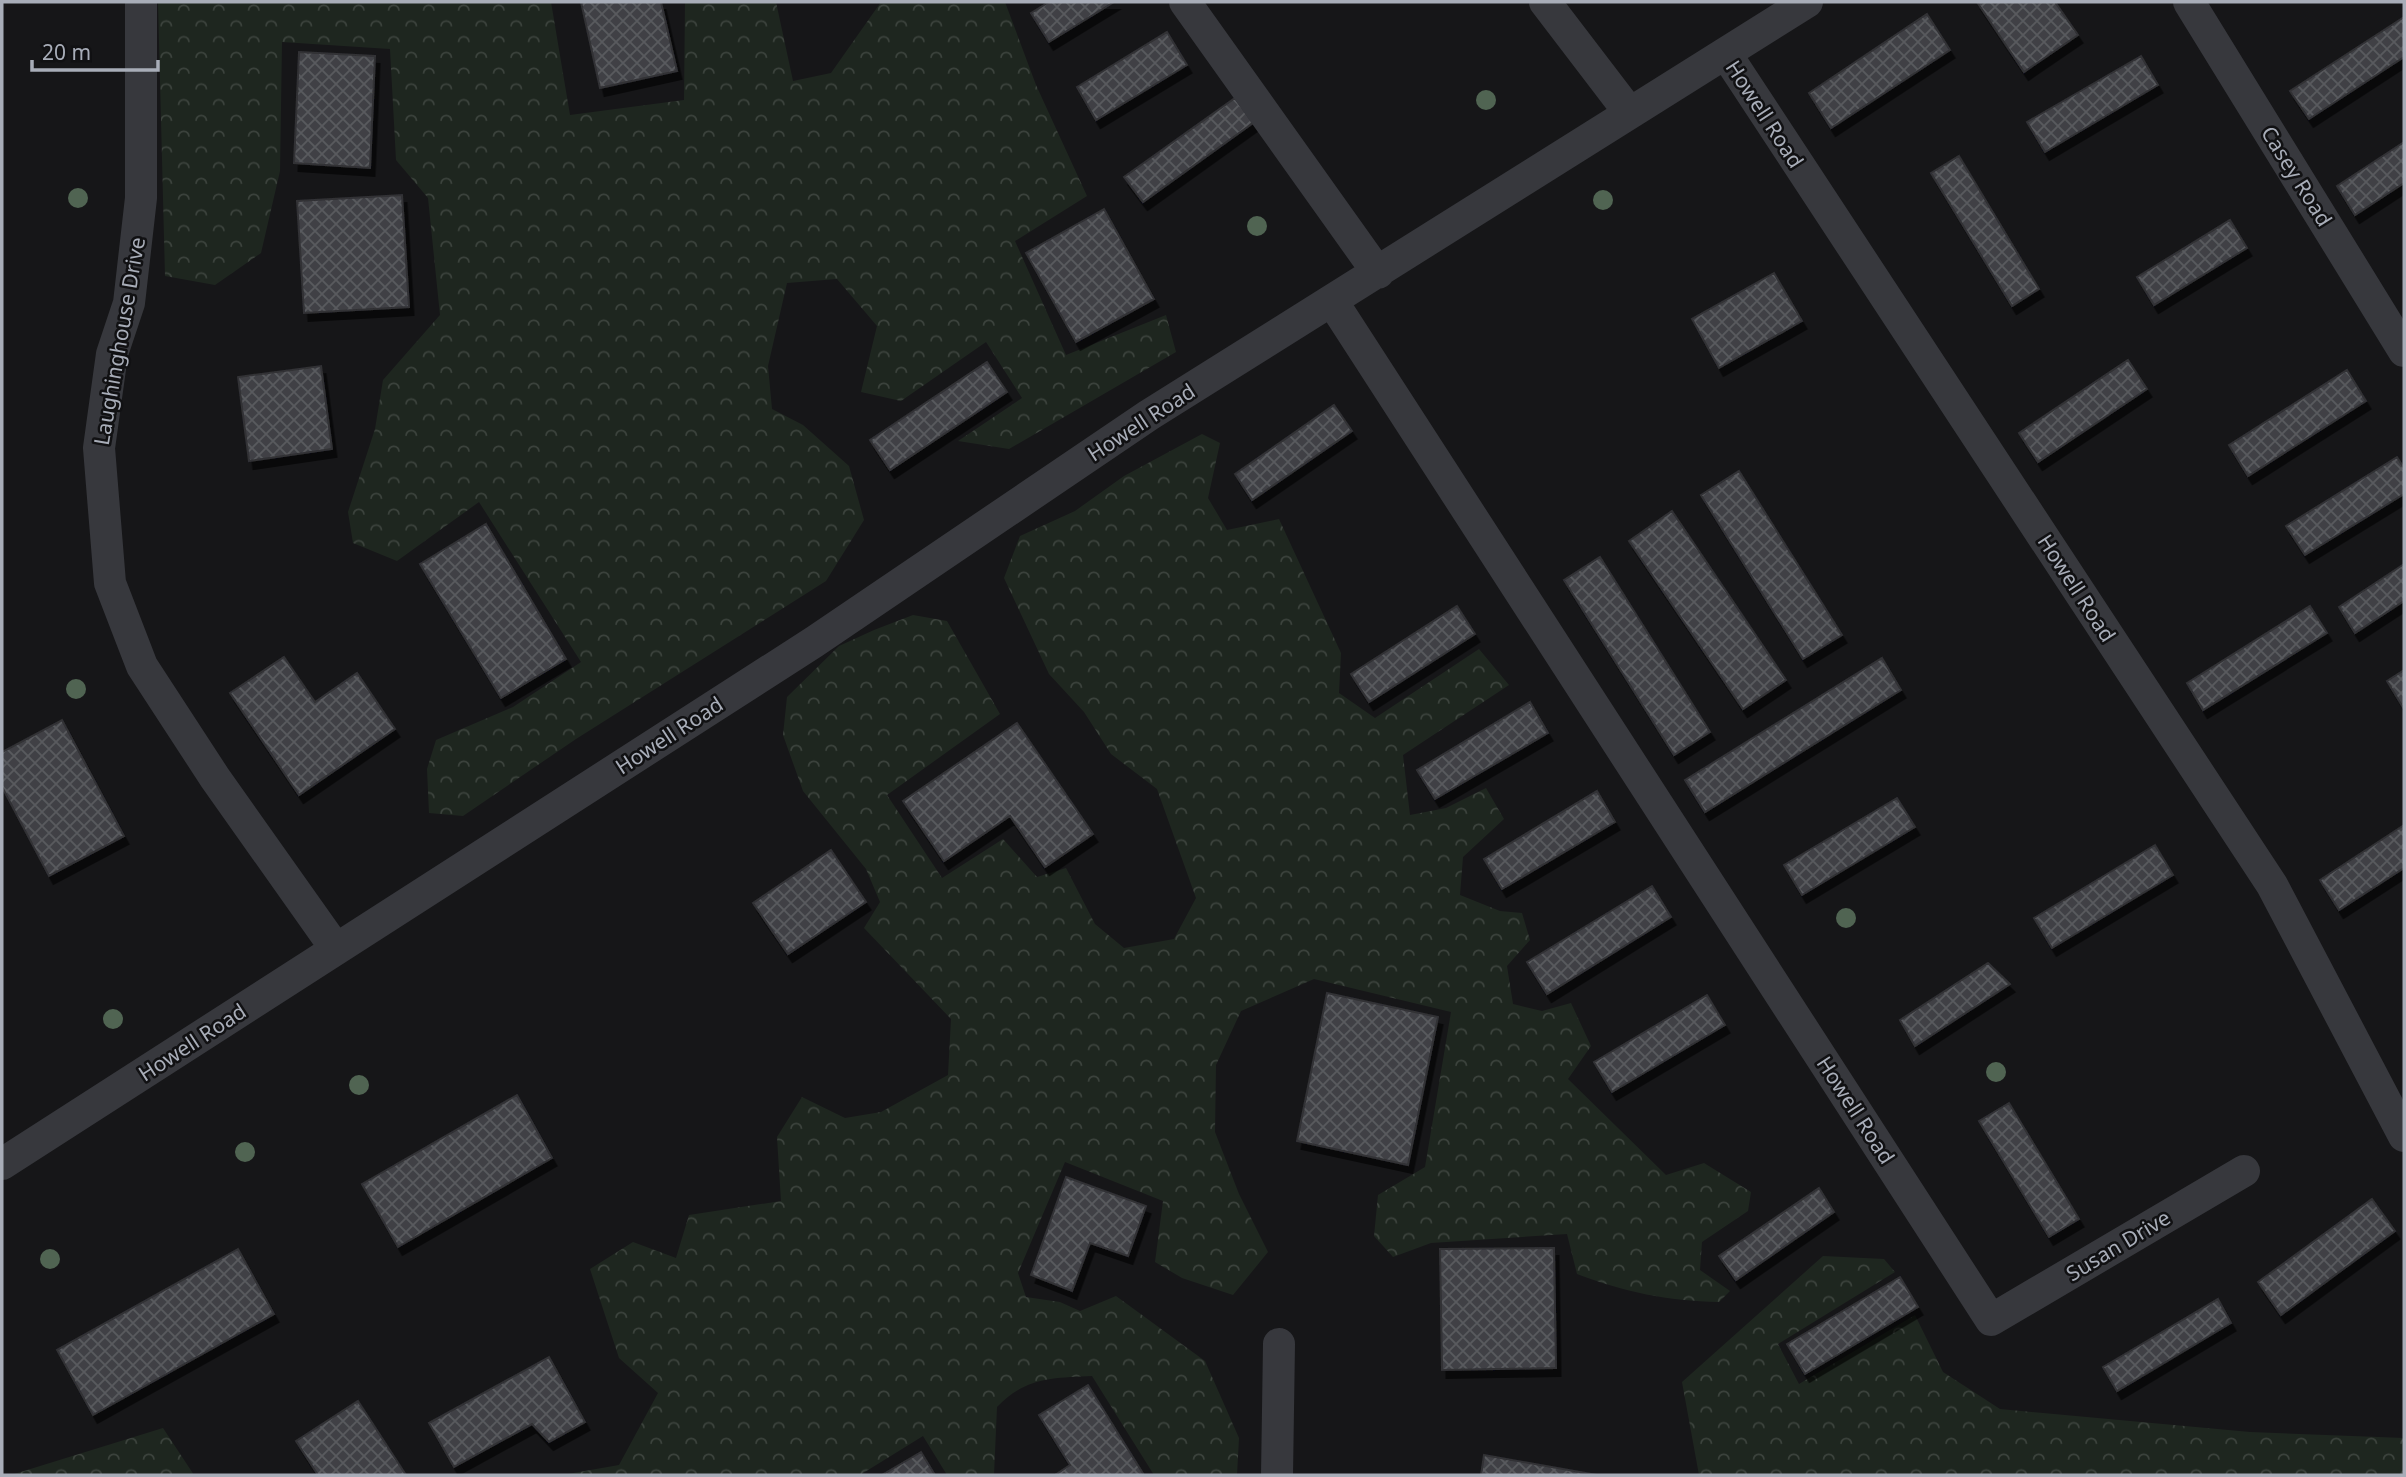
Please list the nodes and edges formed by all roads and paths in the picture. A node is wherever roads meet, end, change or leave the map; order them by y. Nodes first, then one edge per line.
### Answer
1 (141, 2) edge
2 (1185, 2) edge
3 (1545, 2) edge
4 (1807, 2) edge
5 (2189, 2) edge
6 (1726, 54) junction
7 (1629, 112) junction
8 (1378, 273) junction
9 (1332, 301) junction
10 (2404, 351) edge
11 (336, 949) junction
12 (2404, 1136) edge
13 (2, 1164) edge
14 (2244, 1171) dead end
15 (1991, 1320) joint
16 (1279, 1344) dead end
17 (1277, 1475) edge

1 - 11 street, Laughinghouse Drive
2 - 8 street
3 - 7 street
4 - 6 street, Howell Road
5 - 10 street, Casey Road
6 - 7 street, Howell Road
6 - 12 street, Howell Road
7 - 8 street, Howell Road
8 - 9 street, Howell Road
9 - 11 street, Howell Road
9 - 15 street, Howell Road
11 - 13 street, Howell Road
14 - 15 street, Susan Drive
16 - 17 street

